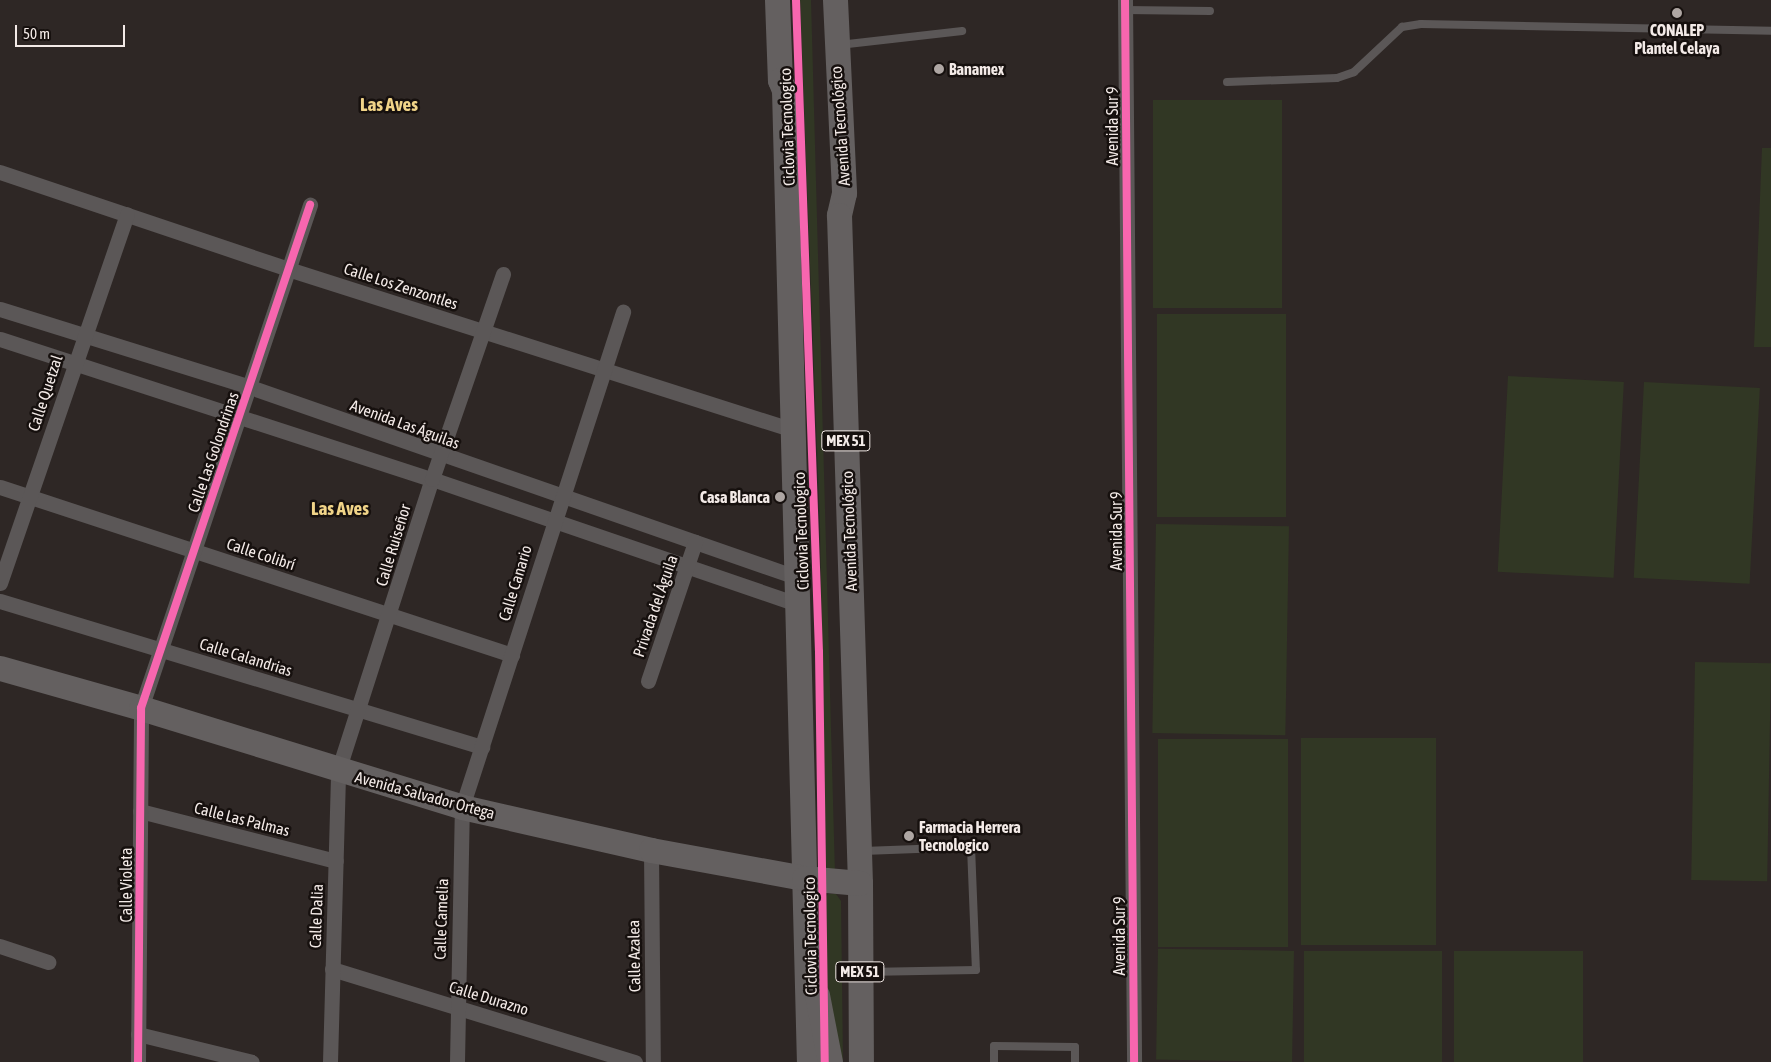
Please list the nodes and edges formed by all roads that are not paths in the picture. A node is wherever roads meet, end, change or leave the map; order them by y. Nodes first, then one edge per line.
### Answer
1 (777, 0) edge
2 (783, 0) edge
3 (827, 0) edge
4 (835, 0) edge
5 (1125, 5) edge
6 (1210, 11) dead end
7 (962, 31) dead end
8 (1771, 31) edge
9 (835, 45) junction
10 (1227, 82) dead end
11 (784, 90) junction
12 (0, 172) edge
13 (310, 205) dead end
14 (127, 214) junction
15 (839, 215) junction
16 (288, 269) junction
17 (503, 274) dead end
18 (0, 309) edge
19 (623, 312) dead end
20 (485, 332) junction
21 (84, 333) junction
22 (0, 339) edge
23 (74, 360) junction
24 (604, 370) junction
25 (250, 387) junction
26 (240, 417) junction
27 (793, 430) junction
28 (440, 456) junction
29 (432, 479) junction
30 (0, 487) edge
31 (561, 495) junction
32 (29, 496) junction
33 (553, 519) junction
34 (695, 542) junction
35 (194, 550) junction
36 (687, 566) junction
37 (796, 577) junction
38 (0, 583) edge
39 (0, 601) edge
40 (797, 604) junction
41 (390, 615) junction
42 (160, 650) junction
43 (512, 655) junction
44 (0, 668) edge
45 (648, 680) dead end
46 (141, 708) junction
47 (358, 709) junction
48 (482, 746) junction
49 (338, 771) junction
50 (462, 807) junction
51 (140, 811) junction
52 (651, 850) junction
53 (859, 852) junction
54 (336, 860) junction
55 (804, 878) junction
56 (860, 883) junction
57 (0, 946) edge
58 (806, 946) junction
59 (48, 962) dead end
60 (332, 969) junction
61 (860, 972) junction
62 (456, 1005) junction
63 (138, 1034) junction
64 (227, 1059) edge
65 (138, 1062) edge
66 (252, 1062) edge
67 (330, 1062) edge
68 (457, 1062) edge
69 (634, 1062) edge
70 (653, 1062) edge
71 (809, 1062) edge
72 (830, 1062) edge
73 (861, 1062) edge
74 (994, 1062) edge
75 (1076, 1062) edge
76 (1134, 1062) edge

1 - 11 main road
2 - 11 main road
3 - 15 main road
4 - 9 main road, Avenida Tecnológico / MEX 51
5 - 6 lane
5 - 76 street, Avenida Sur 9
7 - 9 lane
8 - 10 lane
9 - 15 main road, Avenida Tecnológico / MEX 51
11 - 27 main road
12 - 14 street, Calle Los Zenzontles
13 - 16 street, Calle Las Golondrinas
14 - 16 street, Calle Los Zenzontles
14 - 21 street, Calle Quetzal
15 - 53 main road, Avenida Tecnológico / MEX 51
16 - 20 street, Calle Los Zenzontles
16 - 25 street, Calle Las Golondrinas
17 - 20 street, Calle Ruiseñor
18 - 21 street, Avenida Las Águilas
19 - 24 street, Calle Canario
20 - 24 street, Calle Los Zenzontles
20 - 28 street, Calle Ruiseñor
21 - 23 street, Calle Quetzal
21 - 25 street, Avenida Las Águilas
22 - 23 street
23 - 26 street
23 - 32 street, Calle Quetzal
24 - 27 street, Calle Los Zenzontles
24 - 31 street, Calle Canario
25 - 26 street, Calle Las Golondrinas
25 - 28 street, Avenida Las Águilas
26 - 29 street
26 - 35 street, Calle Las Golondrinas
27 - 37 main road
28 - 29 street, Calle Ruiseñor
28 - 31 street, Avenida Las Águilas
29 - 33 street
29 - 41 street, Calle Ruiseñor
30 - 32 street, Calle Colibrí
31 - 33 street, Calle Canario
31 - 34 street, Avenida Las Águilas
32 - 35 street, Calle Colibrí
32 - 38 street, Calle Quetzal
33 - 36 street
33 - 43 street, Calle Canario
34 - 36 street, Privada del Águila
34 - 37 street, Avenida Las Águilas
35 - 41 street, Calle Colibrí
35 - 42 street, Calle Las Golondrinas
36 - 40 street
36 - 45 street, Privada del Águila
37 - 40 main road
39 - 42 street, Calle Calandrias
40 - 55 main road
41 - 43 street, Calle Colibrí
41 - 47 street, Calle Ruiseñor
42 - 46 street, Calle Las Golondrinas
42 - 47 street, Calle Calandrias
43 - 48 street, Calle Canario
44 - 46 main road, Avenida Salvador Ortega
46 - 49 main road, Avenida Salvador Ortega
46 - 51 street, Calle Violeta
47 - 48 street, Calle Calandrias
47 - 49 street, Calle Ruiseñor
48 - 50 street, Calle Canario
49 - 50 main road, Avenida Salvador Ortega
49 - 54 street, Calle Dalia
50 - 52 main road, Avenida Salvador Ortega
50 - 62 street, Calle Camelia
51 - 54 street, Calle Las Palmas
51 - 63 street, Calle Violeta
52 - 55 main road, Avenida Salvador Ortega
52 - 70 street, Calle Azalea
53 - 56 main road, Avenida Tecnológico / MEX 51
53 - 61 lane
54 - 60 street, Calle Dalia
55 - 56 main road, Avenida Salvador Ortega
55 - 58 main road
56 - 61 main road, Avenida Tecnológico / MEX 51
57 - 59 street
58 - 71 main road
58 - 72 main road
60 - 62 street, Calle Durazno
60 - 67 street, Calle Dalia
61 - 73 main road, Avenida Tecnológico / MEX 51
62 - 68 street, Calle Camelia
62 - 69 street, Calle Durazno
63 - 64 street
63 - 65 street, Calle Violeta
64 - 66 street
74 - 75 lane

